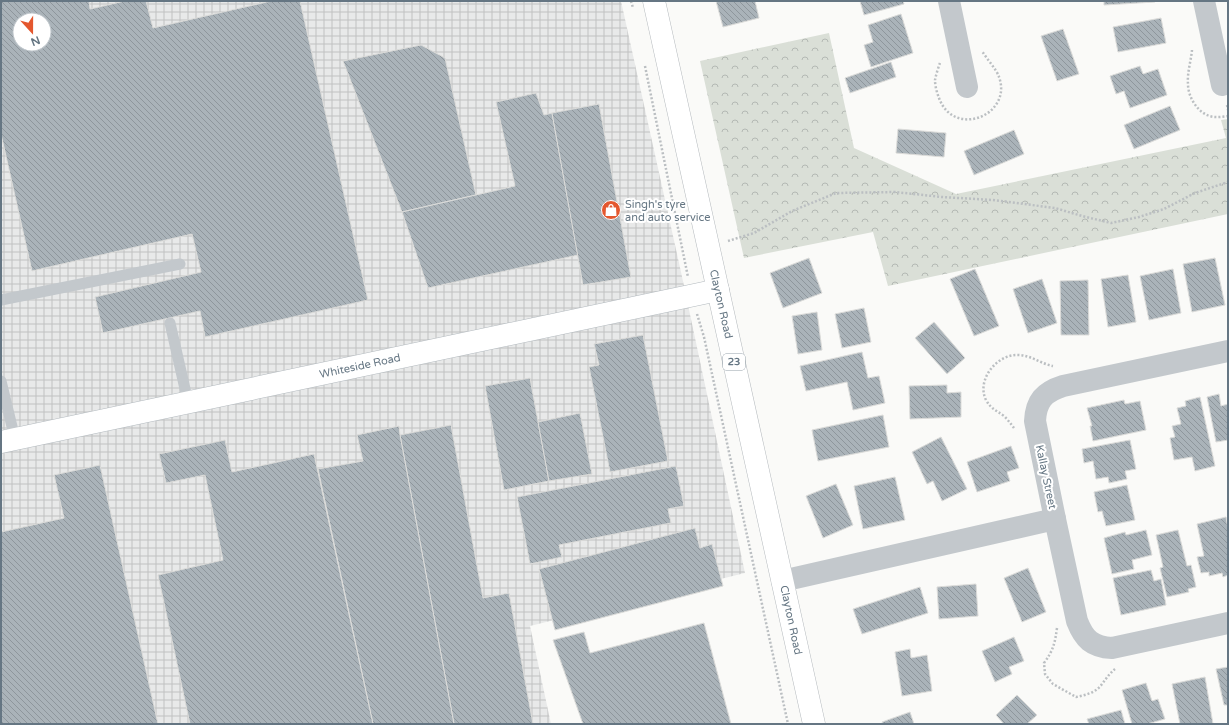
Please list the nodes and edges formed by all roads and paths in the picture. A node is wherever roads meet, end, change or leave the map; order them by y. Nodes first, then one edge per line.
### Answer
1 (631, 1) edge
2 (654, 1) edge
3 (949, 1) edge
4 (1204, 1) edge
5 (633, 8) dead end
6 (1193, 43) dead end
7 (644, 61) dead end
8 (1222, 85) dead end
9 (967, 87) dead end
10 (1228, 116) edge
11 (1228, 182) edge
12 (708, 248) junction
13 (180, 264) dead end
14 (718, 290) junction
15 (692, 296) junction
16 (1, 300) edge
17 (170, 323) dead end
18 (1228, 351) edge
19 (1057, 366) dead end
20 (1, 381) edge
21 (188, 402) junction
22 (1016, 432) dead end
23 (8, 440) edge
24 (1055, 519) junction
25 (782, 581) junction
26 (1228, 623) edge
27 (1057, 624) dead end
28 (1117, 667) dead end
29 (788, 724) edge
30 (814, 724) edge

1 - 5 path
2 - 12 main road, Clayton Road / 23
3 - 9 street
4 - 8 street
6 - 10 path
7 - 15 path
11 - 12 path
12 - 14 main road, Clayton Road / 23
13 - 16 lane
14 - 15 main road, Whiteside Road
14 - 25 main road, Clayton Road / 23
15 - 21 main road, Whiteside Road
15 - 29 path
17 - 21 lane
18 - 24 street, Kallay Street
19 - 22 path
20 - 23 lane
21 - 23 main road, Whiteside Road
24 - 25 street, Kallay Street
24 - 26 street
25 - 30 main road, Clayton Road / 23
27 - 28 path

